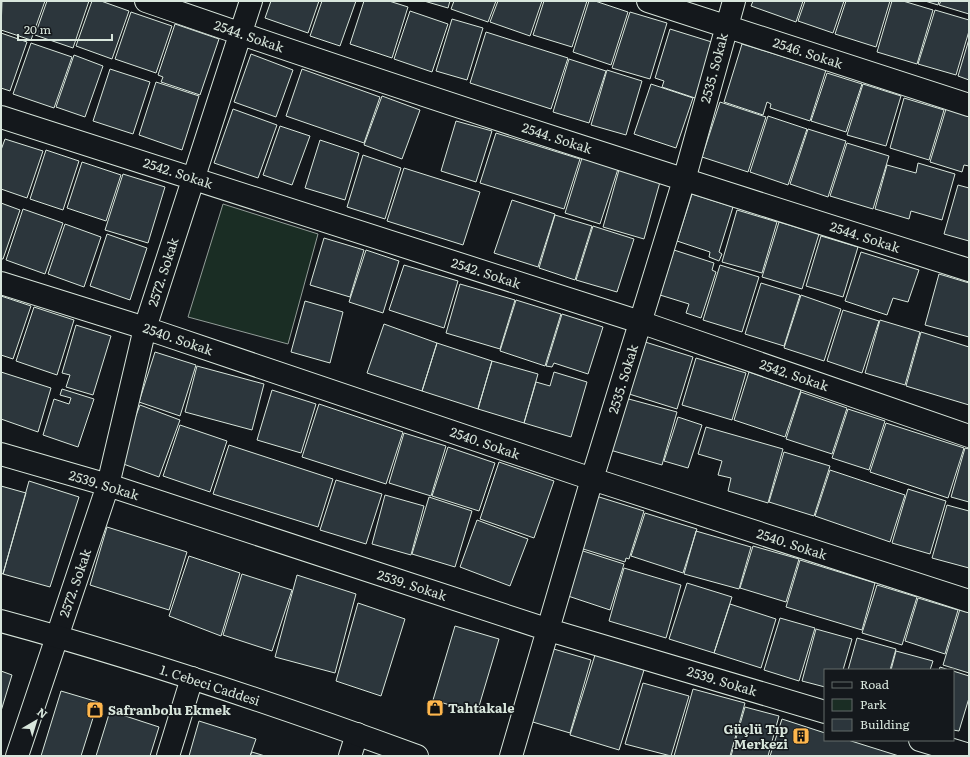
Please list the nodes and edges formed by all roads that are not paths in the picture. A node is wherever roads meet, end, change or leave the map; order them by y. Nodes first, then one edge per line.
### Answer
1 (146, 1) edge
2 (251, 1) edge
3 (648, 1) edge
4 (734, 1) edge
5 (725, 27) junction
6 (240, 34) junction
7 (969, 105) edge
8 (1, 117) edge
9 (194, 178) junction
10 (684, 180) junction
11 (969, 270) edge
12 (1, 283) edge
13 (640, 322) junction
14 (145, 328) junction
15 (969, 436) edge
16 (1, 454) edge
17 (592, 479) junction
18 (108, 486) junction
19 (969, 601) edge
20 (1, 621) edge
21 (549, 630) junction
22 (57, 636) junction
23 (192, 678) junction
24 (824, 712) edge
25 (357, 734) junction
26 (923, 741) edge
27 (969, 755) edge
28 (17, 756) edge
29 (168, 756) edge
30 (350, 756) edge
31 (418, 756) edge
32 (511, 756) edge

1 - 6 street, 2544. Sokak
2 - 6 street, 2572. Sokak
3 - 5 street, 2546. Sokak
4 - 5 street, 2535. Sokak
5 - 7 street, 2546. Sokak
5 - 10 street, 2535. Sokak
6 - 9 street, 2572. Sokak
6 - 10 street, 2544. Sokak
8 - 9 street, 2542. Sokak
9 - 13 street, 2542. Sokak
9 - 14 street, 2572. Sokak
10 - 11 street, 2544. Sokak
10 - 13 street, 2535. Sokak
12 - 14 street, 2540. Sokak
13 - 15 street, 2542. Sokak
13 - 17 street, 2535. Sokak
14 - 17 street, 2540. Sokak
14 - 18 street, 2572. Sokak
16 - 18 street, 2539. Sokak
17 - 19 street, 2540. Sokak
17 - 21 street, 2535. Sokak
18 - 21 street, 2539. Sokak
18 - 22 street, 2572. Sokak
20 - 22 street, 1. Cebeci Caddesi
21 - 24 street, 2539. Sokak
21 - 32 street, 2535. Sokak
22 - 23 street, 1. Cebeci Caddesi
22 - 28 street, 2572. Sokak
23 - 25 street, 1. Cebeci Caddesi
23 - 29 street
25 - 30 street
25 - 31 street, 1. Cebeci Caddesi
26 - 27 street

